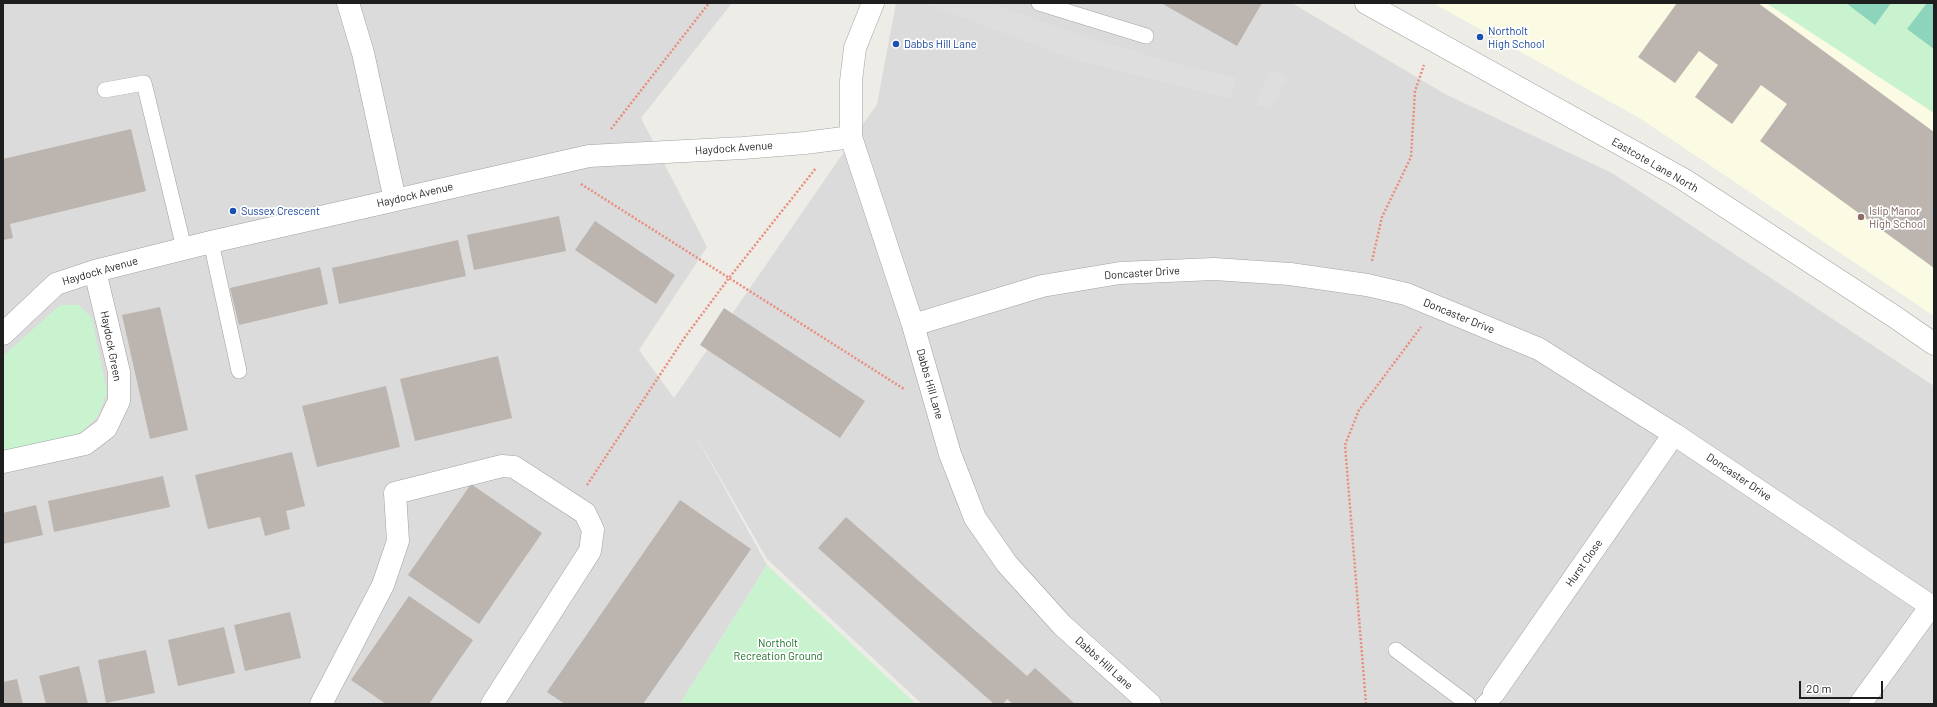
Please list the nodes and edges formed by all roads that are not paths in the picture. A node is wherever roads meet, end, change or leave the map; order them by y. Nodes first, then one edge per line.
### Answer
1 (348, 3) edge
2 (873, 3) edge
3 (1039, 3) edge
4 (1366, 3) edge
5 (1146, 36) dead end
6 (105, 90) dead end
7 (852, 137) junction
8 (395, 200) junction
9 (211, 242) junction
10 (184, 248) junction
11 (95, 271) junction
12 (913, 325) junction
13 (3, 334) edge
14 (1934, 344) edge
15 (239, 371) dead end
16 (1674, 434) junction
17 (3, 462) edge
18 (1932, 607) edge
19 (1396, 650) dead end
20 (1488, 699) edge
21 (321, 704) edge
22 (492, 704) edge
23 (1150, 704) edge
24 (1468, 704) edge
25 (1860, 704) edge

1 - 8 street
2 - 7 street, Dabbs Hill Lane
3 - 5 lane
4 - 14 street, Eastcote Lane North
6 - 10 lane
7 - 8 street, Haydock Avenue
7 - 12 street, Dabbs Hill Lane
8 - 9 street, Haydock Avenue
9 - 10 street, Haydock Avenue
9 - 15 lane
10 - 11 street, Haydock Avenue
11 - 13 street, Haydock Avenue
11 - 17 street, Haydock Green
12 - 16 street, Doncaster Drive
12 - 23 street, Dabbs Hill Lane
16 - 18 street, Doncaster Drive
16 - 20 street, Hurst Close
18 - 25 street
19 - 24 lane
21 - 22 street

